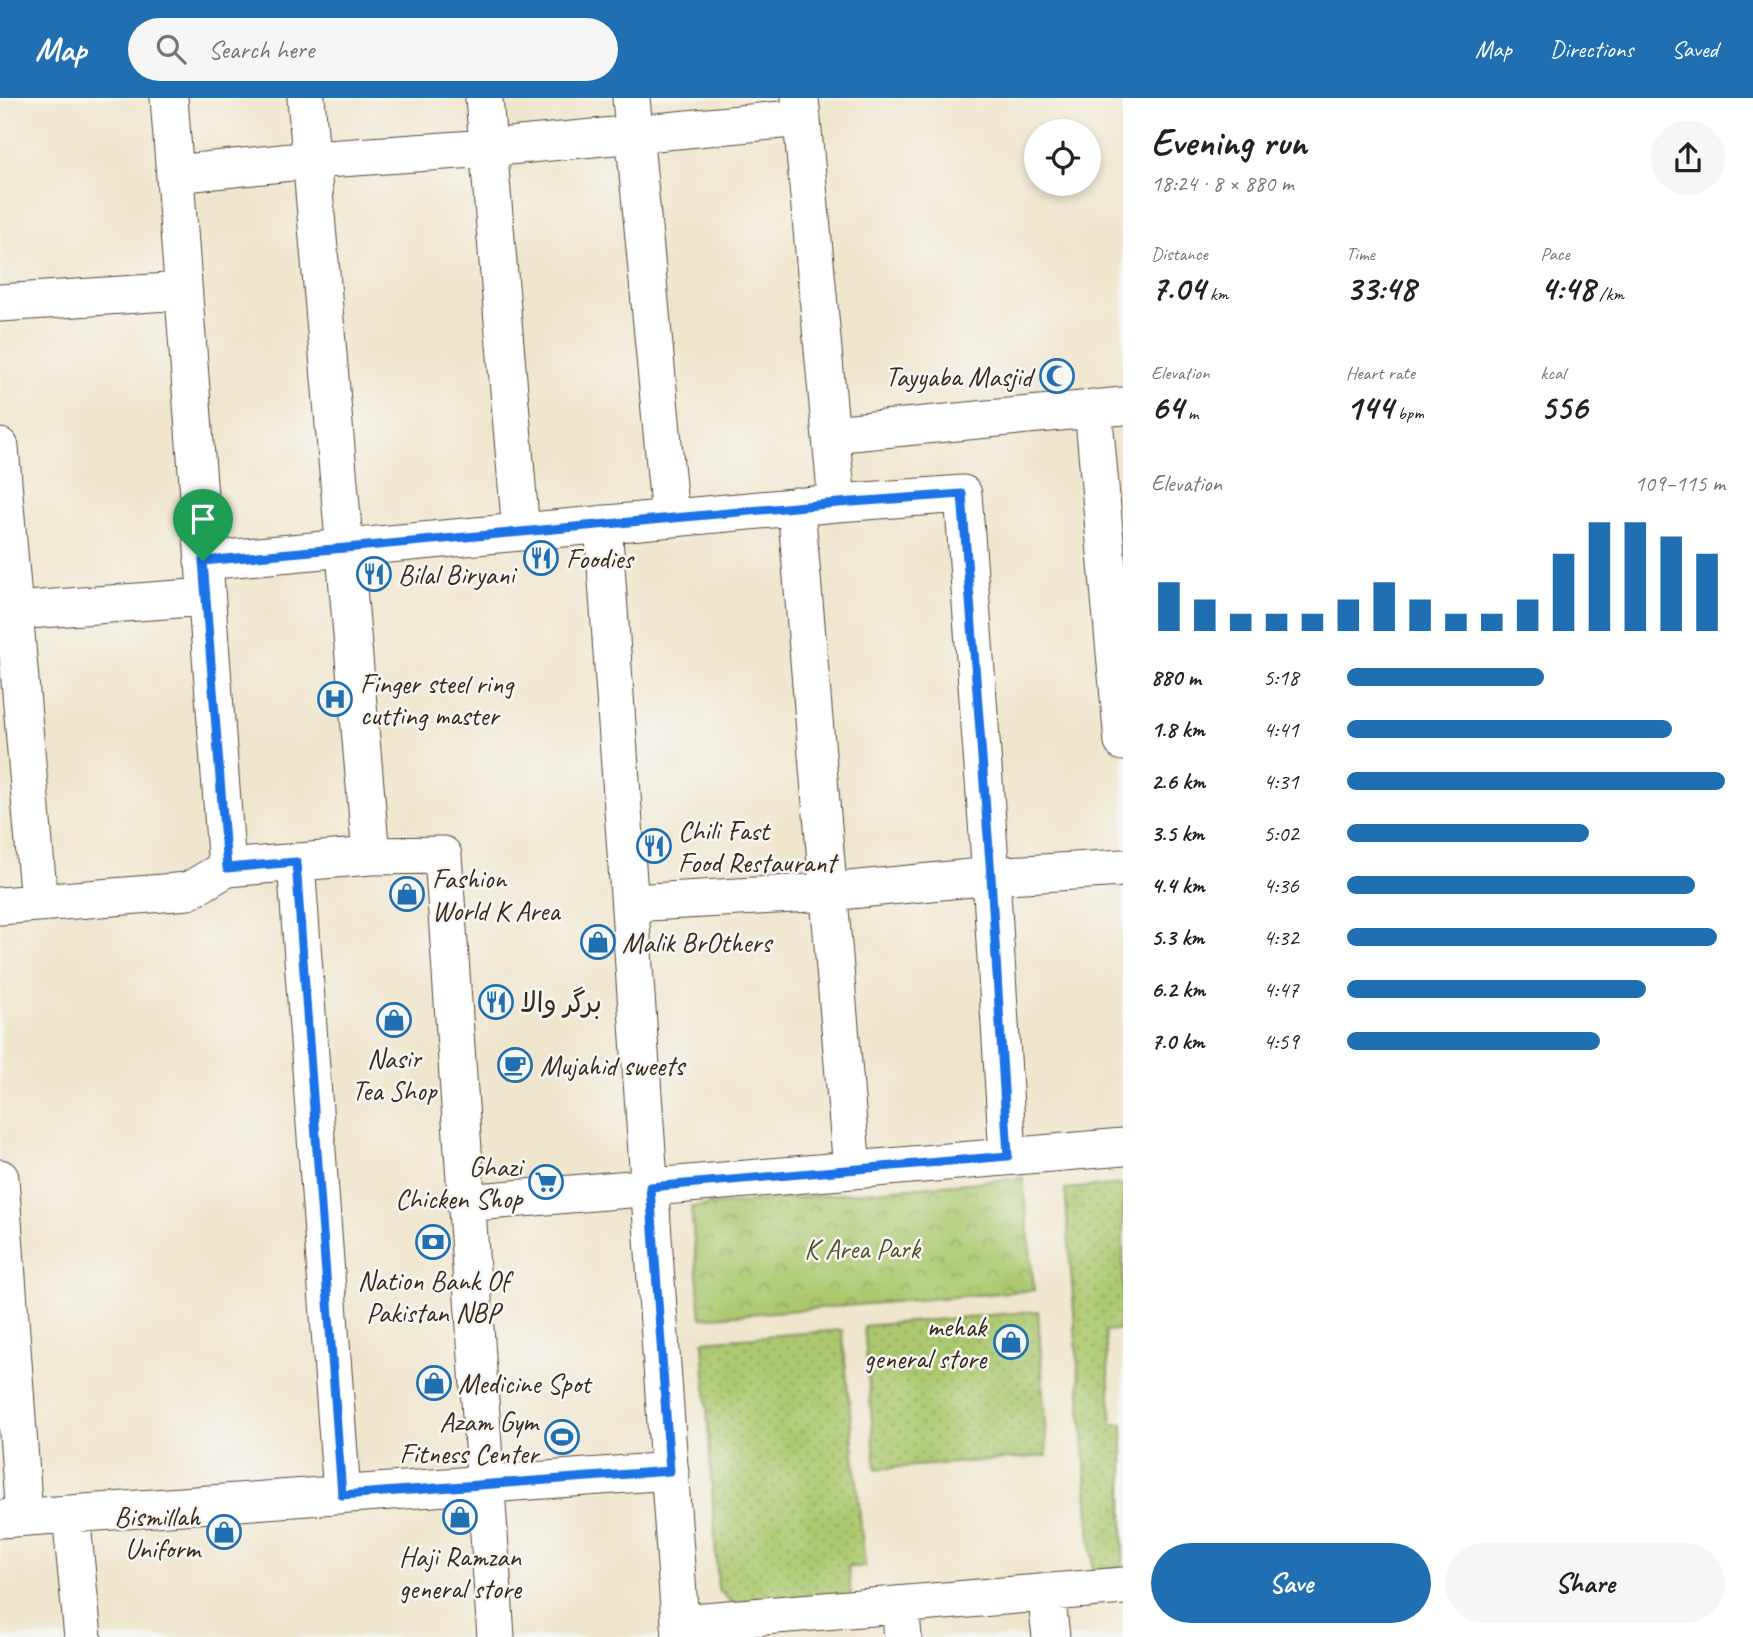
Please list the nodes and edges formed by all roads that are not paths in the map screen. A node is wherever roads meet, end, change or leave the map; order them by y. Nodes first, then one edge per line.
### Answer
1 (169, 98) edge
2 (306, 98) edge
3 (484, 98) edge
4 (631, 98) edge
5 (801, 108) edge
6 (634, 135) junction
7 (489, 148) junction
8 (311, 160) junction
9 (174, 174) junction
10 (183, 291) junction
11 (0, 303) edge
12 (1108, 407) edge
13 (831, 434) junction
14 (0, 447) edge
15 (838, 503) junction
16 (796, 506) junction
17 (670, 518) junction
18 (603, 524) junction
19 (521, 532) junction
20 (345, 548) junction
21 (203, 561) junction
22 (205, 597) junction
23 (7, 611) edge
24 (1123, 742) edge
25 (372, 856) junction
26 (296, 862) junction
27 (227, 868) junction
28 (1123, 868) edge
29 (991, 876) junction
30 (829, 892) junction
31 (39, 903) junction
32 (630, 903) junction
33 (0, 906) edge
34 (1123, 1147) edge
35 (1008, 1156) junction
36 (852, 1170) junction
37 (650, 1187) junction
38 (1, 1201) edge
39 (465, 1203) junction
40 (670, 1471) junction
41 (486, 1484) junction
42 (342, 1495) junction
43 (71, 1514) junction
44 (12, 1518) edge
45 (1123, 1586) edge
46 (1046, 1592) junction
47 (901, 1621) edge
48 (681, 1630) edge
49 (83, 1637) edge
50 (496, 1637) edge
51 (1051, 1637) edge

1 - 9 street
2 - 8 street
3 - 7 street
4 - 6 street
5 - 6 street
5 - 13 street
6 - 7 street
6 - 17 street
7 - 8 street
7 - 19 street
8 - 9 street
8 - 20 street
9 - 10 street
10 - 11 street
10 - 21 street
12 - 13 street
12 - 24 street
13 - 15 street
14 - 23 street
15 - 16 street
15 - 29 street
16 - 17 street
16 - 30 street
17 - 18 street
18 - 19 street
18 - 32 street
19 - 20 street
20 - 21 street
20 - 25 street
21 - 22 street
22 - 23 street
22 - 27 street
23 - 31 street
25 - 26 street
25 - 39 street
26 - 27 street
26 - 42 street
27 - 31 street
28 - 29 street
29 - 30 street
29 - 35 street
30 - 32 street
30 - 36 street
31 - 33 street
32 - 37 street
34 - 35 street
35 - 36 street
36 - 37 street
37 - 39 street
37 - 40 street
38 - 44 street
39 - 41 street
40 - 41 street
40 - 48 street
41 - 42 street
41 - 50 street
42 - 43 street
43 - 44 street
43 - 49 street
45 - 46 street
46 - 47 street
46 - 51 street
47 - 48 street

